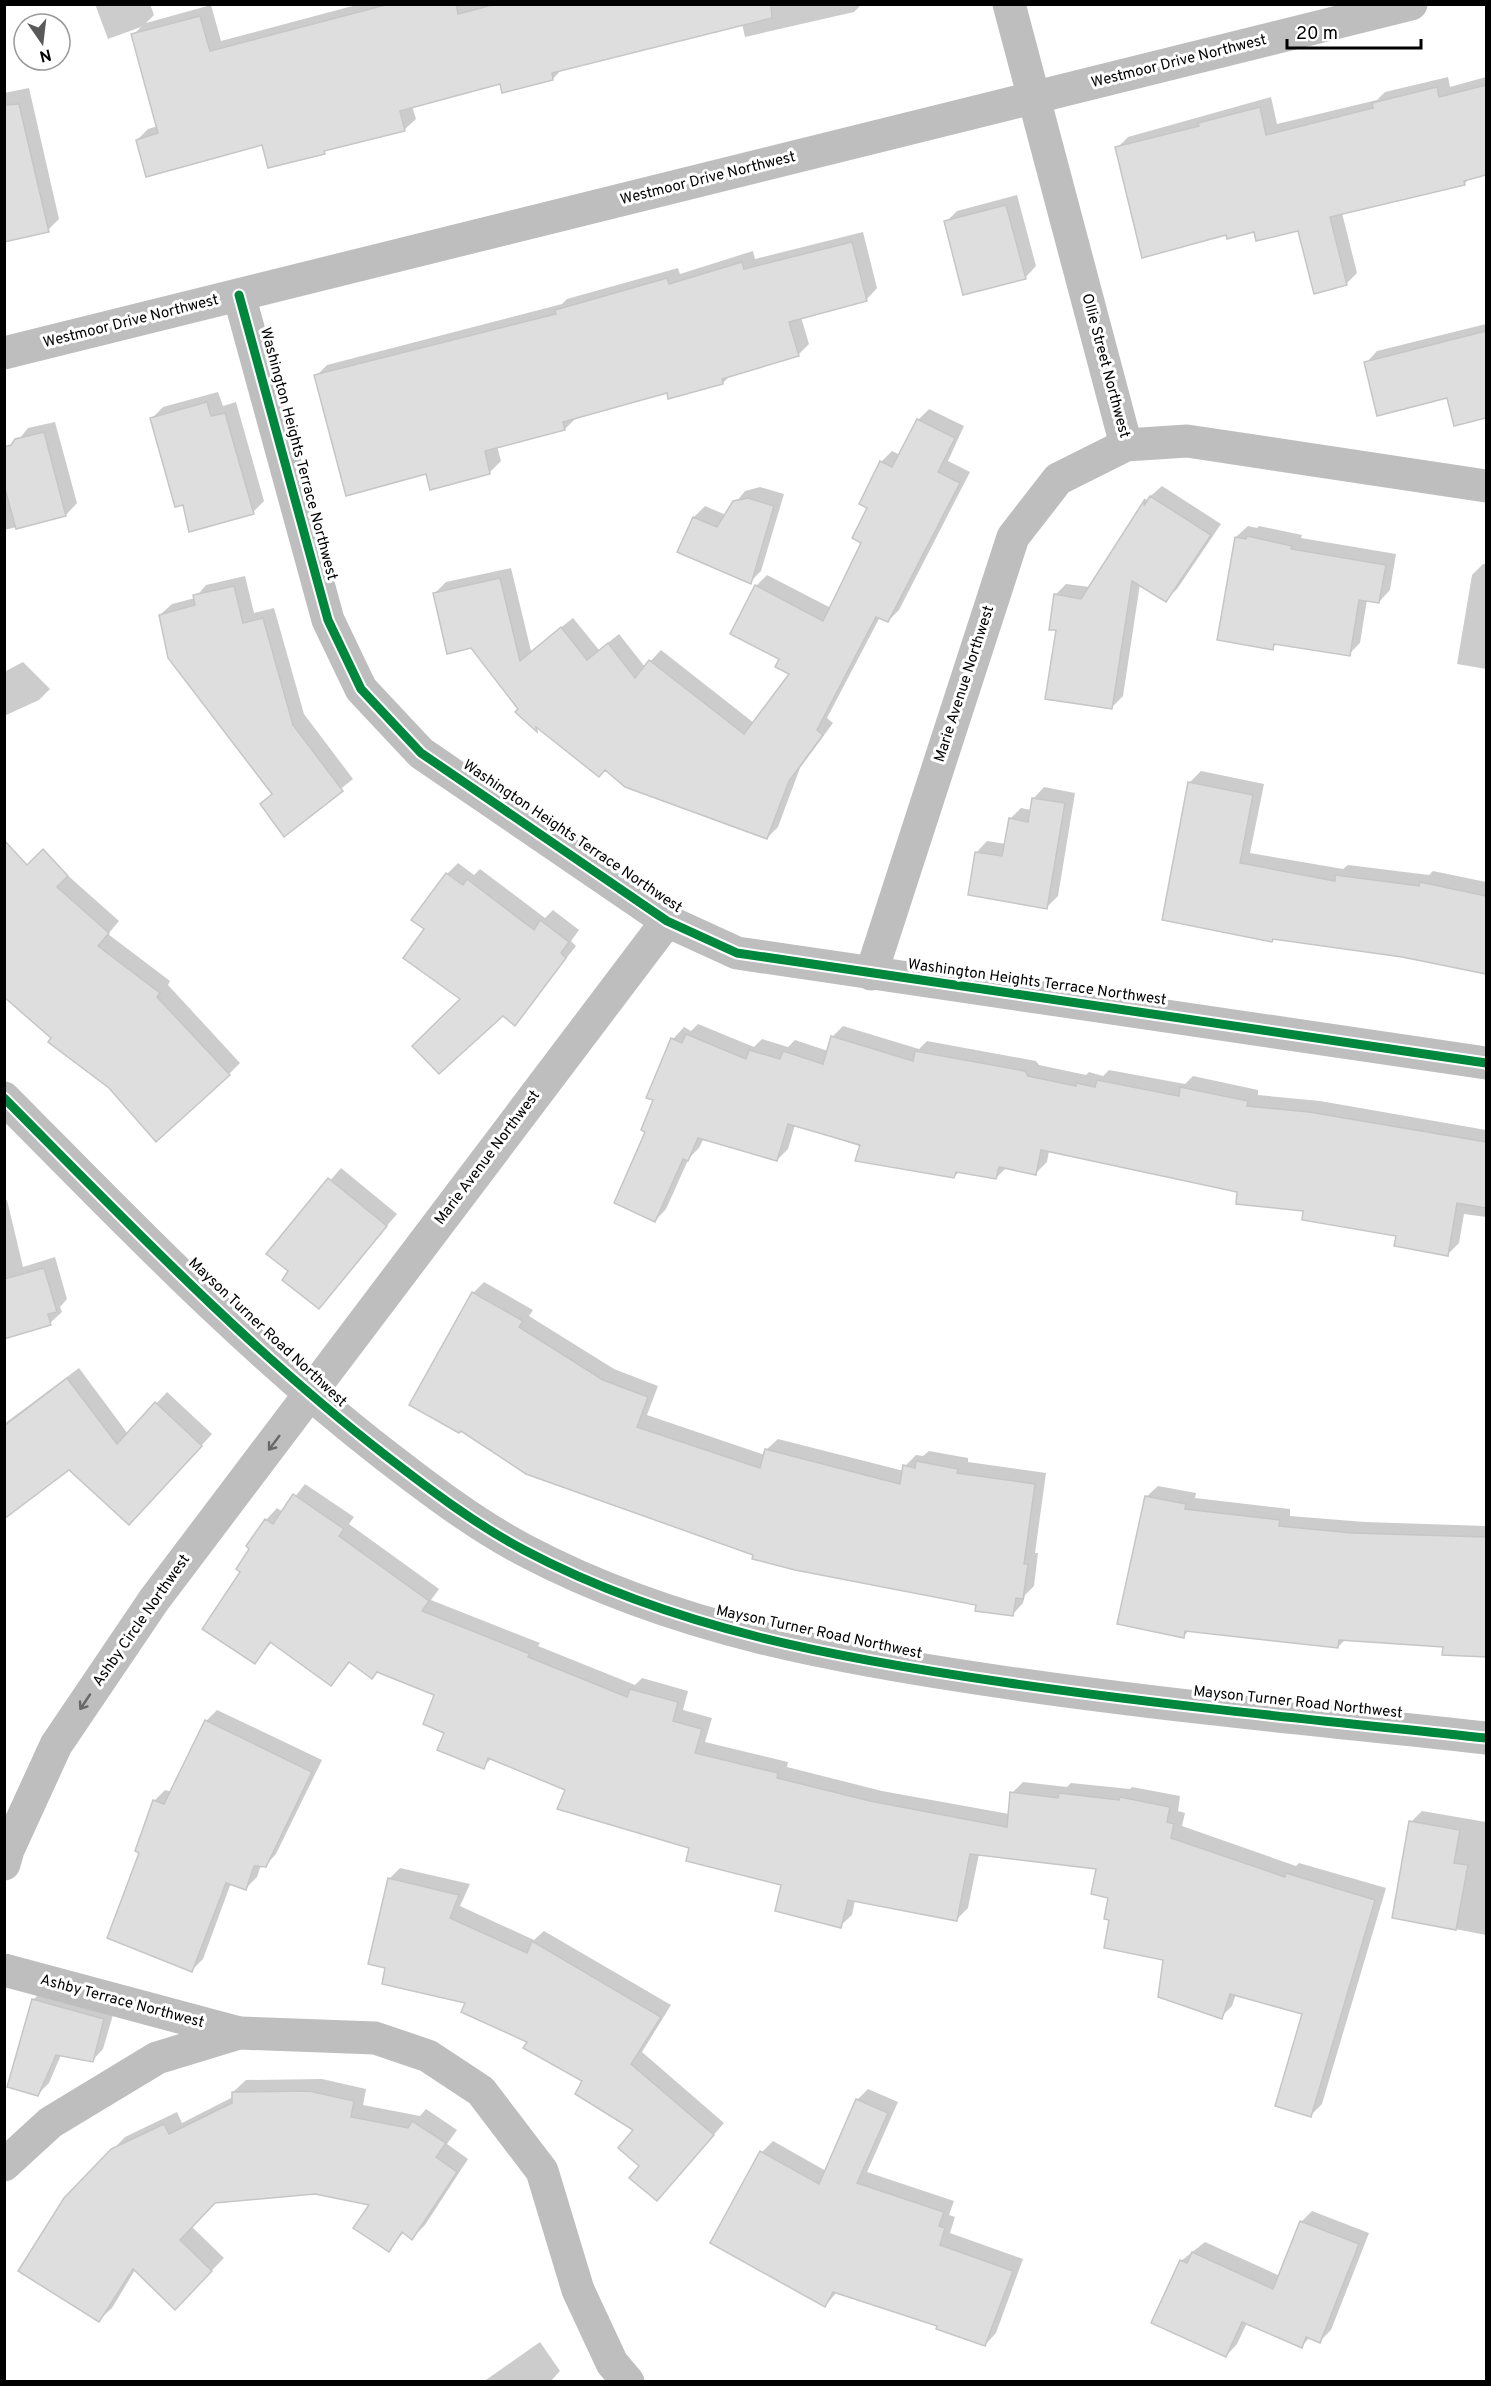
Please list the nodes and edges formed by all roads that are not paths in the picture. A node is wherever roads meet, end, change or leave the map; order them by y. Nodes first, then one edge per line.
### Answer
1 (1009, 4) edge
2 (1411, 4) edge
3 (1032, 98) junction
4 (240, 295) junction
5 (4, 354) edge
6 (1126, 445) junction
7 (1486, 486) edge
8 (667, 921) junction
9 (871, 974) junction
10 (1486, 1063) edge
11 (4, 1098) edge
12 (309, 1396) junction
13 (1486, 1738) edge
14 (4, 1863) edge
15 (4, 1970) edge
16 (239, 2033) junction
17 (4, 2165) edge
18 (628, 2382) edge

1 - 3 street, Ollie Street Northwest
2 - 3 street, Westmoor Drive Northwest
3 - 4 street, Westmoor Drive Northwest
3 - 6 street, Ollie Street Northwest
4 - 5 street, Westmoor Drive Northwest
4 - 8 street, Washington Heights Terrace Northwest
6 - 7 street, Ollie Street Northwest
6 - 9 street, Marie Avenue Northwest
8 - 9 street, Washington Heights Terrace Northwest
8 - 12 street, Marie Avenue Northwest
9 - 10 street, Washington Heights Terrace Northwest
11 - 12 street, Mayson Turner Road Northwest
12 - 13 street, Mayson Turner Road Northwest
12 -> 14 street, Ashby Circle Northwest
15 - 16 street, Ashby Terrace Northwest
16 - 17 street, Ashby Terrace Northwest
16 - 18 street, Ashby Terrace Northwest

